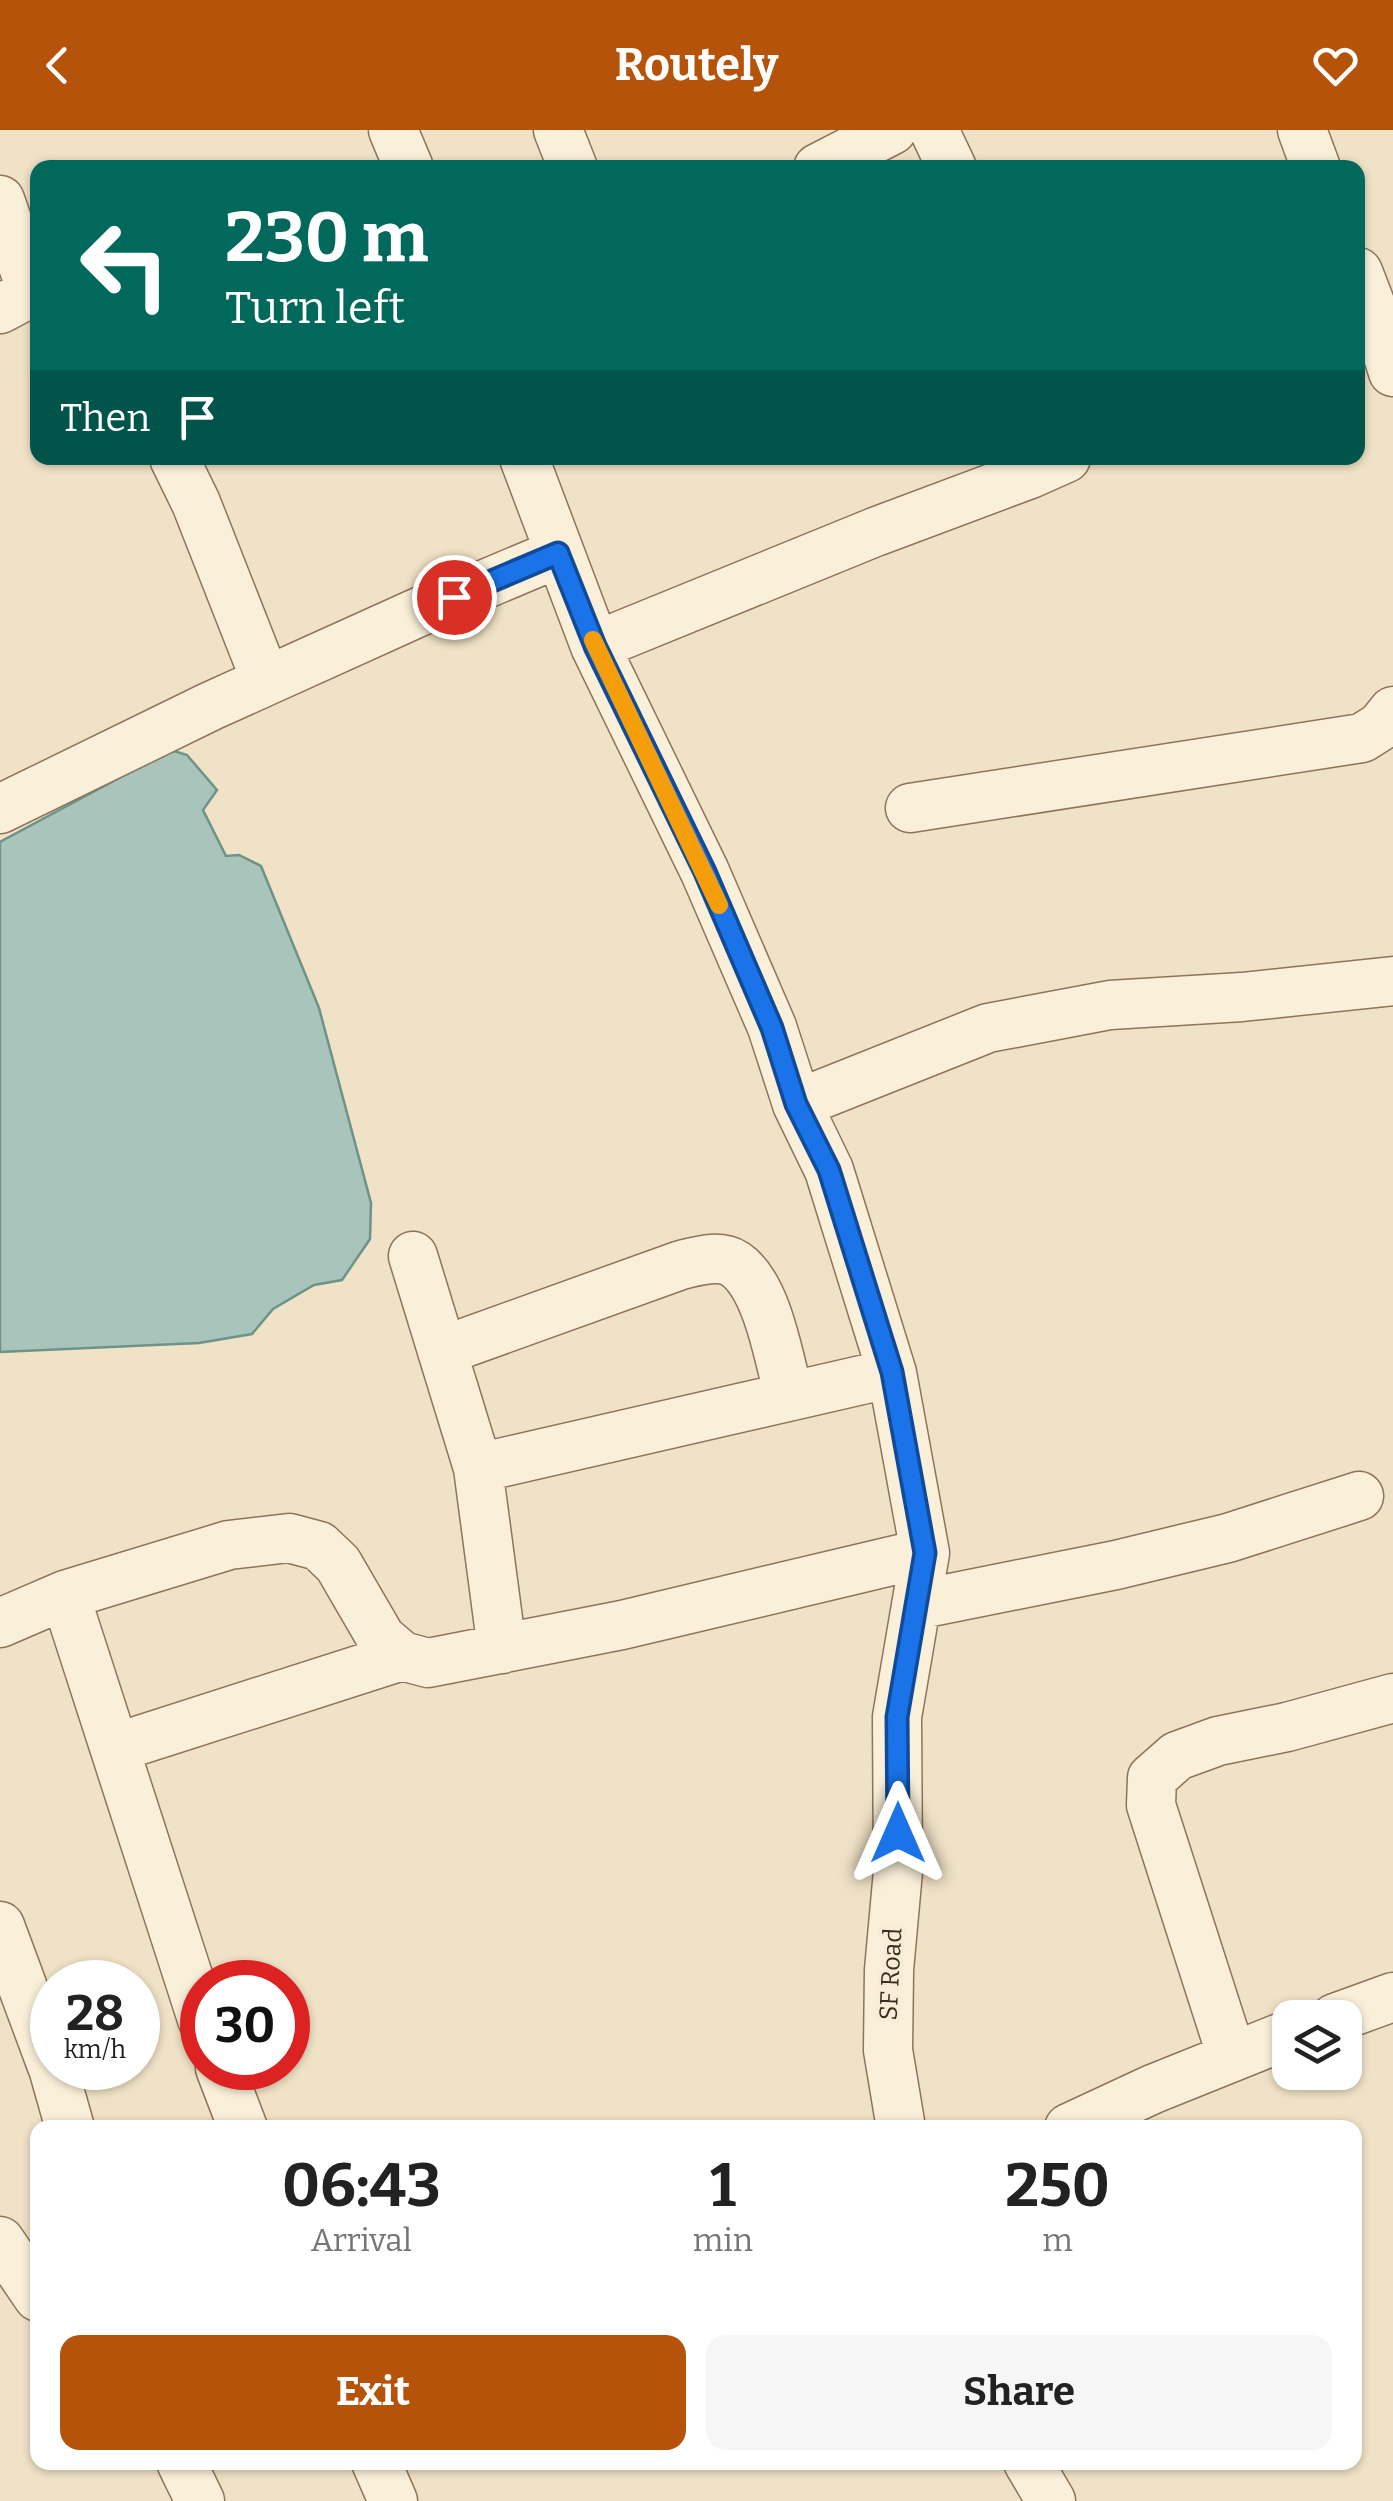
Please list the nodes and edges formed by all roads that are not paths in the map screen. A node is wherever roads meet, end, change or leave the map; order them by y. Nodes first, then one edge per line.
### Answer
1 (394, 130) edge
2 (558, 130) edge
3 (892, 130) edge
4 (934, 130) edge
5 (1302, 130) edge
6 (406, 160) edge
7 (570, 160) edge
8 (834, 160) edge
9 (948, 160) edge
10 (1313, 160) edge
11 (0, 200) edge
12 (1365, 292) edge
13 (23, 301) edge
14 (1380, 336) edge
15 (177, 465) edge
16 (527, 465) edge
17 (1050, 465) edge
18 (558, 553) junction
19 (595, 646) junction
20 (266, 681) junction
21 (1393, 711) edge
22 (910, 808) dead end
23 (0, 809) edge
24 (1393, 981) edge
25 (796, 1104) junction
26 (413, 1256) dead end
27 (442, 1351) junction
28 (892, 1372) junction
29 (789, 1396) junction
30 (478, 1468) junction
31 (1358, 1496) dead end
32 (925, 1553) junction
33 (66, 1596) junction
34 (916, 1605) junction
35 (0, 1622) edge
36 (502, 1649) junction
37 (402, 1656) junction
38 (1393, 1698) edge
39 (115, 1748) junction
40 (0, 1926) edge
41 (183, 1960) edge
42 (1393, 1997) edge
43 (30, 2006) edge
44 (1362, 2008) edge
45 (1272, 2041) edge
46 (1232, 2057) junction
47 (59, 2090) edge
48 (228, 2090) edge
49 (68, 2120) edge
50 (240, 2120) edge
51 (900, 2120) edge
52 (1086, 2120) edge
53 (0, 2242) edge
54 (30, 2285) edge
55 (185, 2470) edge
56 (379, 2470) edge
57 (200, 2501) edge
58 (393, 2501) edge

1 - 6 street
2 - 7 street
3 - 8 street
4 - 9 street
5 - 10 street
11 - 13 street
12 - 14 street
15 - 20 street
16 - 18 street, SF Road
17 - 19 street
18 - 19 street, SF Road
18 - 20 street
19 - 25 street, SF Road
20 - 23 street
21 - 22 street
24 - 25 street
25 - 28 street, SF Road
26 - 27 street
27 - 29 street
27 - 30 street
28 - 29 street
28 - 32 street, SF Road
29 - 30 street
30 - 36 street
31 - 34 street
32 - 34 street, SF Road
32 - 36 street
33 - 35 street
33 - 37 street
33 - 39 street
34 - 51 street, SF Road
36 - 37 street
37 - 39 street
38 - 46 street
39 - 41 street
40 - 43 street
42 - 44 street
45 - 46 street
46 - 52 street
47 - 49 street
48 - 50 street
53 - 54 street
55 - 57 street
56 - 58 street

